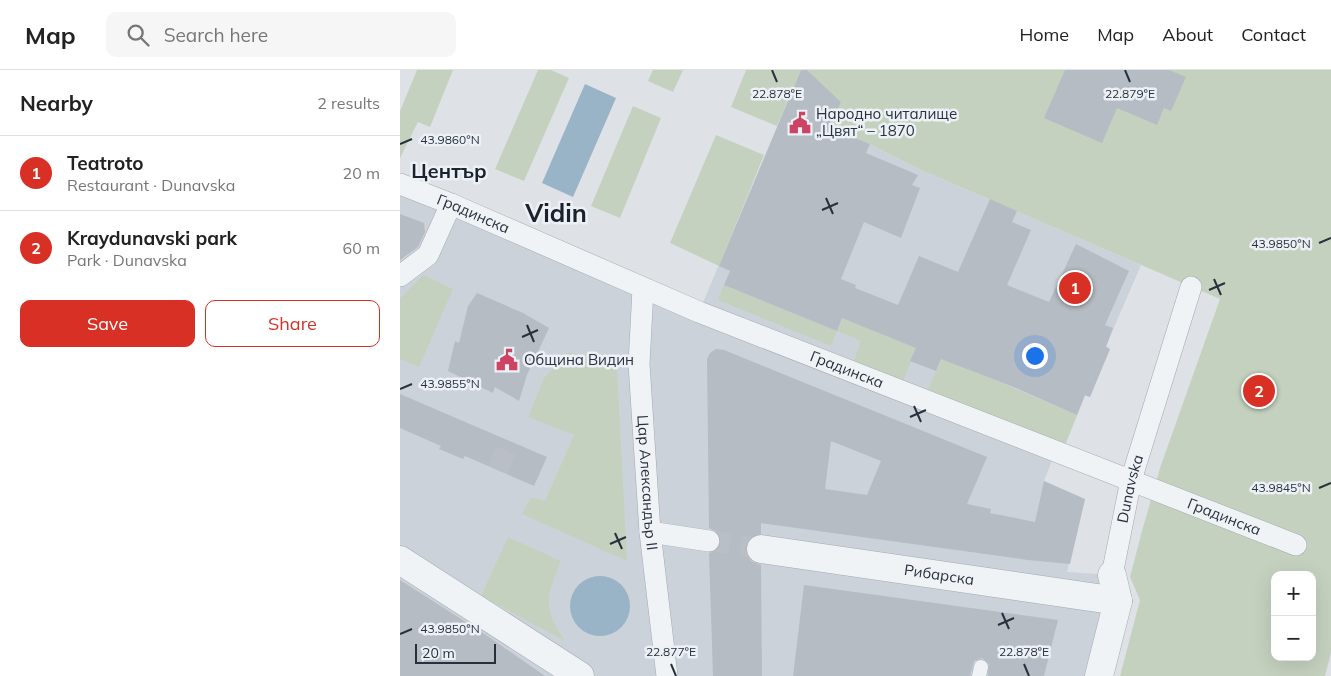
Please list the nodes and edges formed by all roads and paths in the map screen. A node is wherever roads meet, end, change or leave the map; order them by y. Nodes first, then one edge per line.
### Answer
1 (400, 184) edge
2 (451, 204) junction
3 (400, 276) edge
4 (1191, 287) dead end
5 (643, 289) junction
6 (1131, 480) junction
7 (650, 532) junction
8 (709, 541) tunnel mouth
9 (1296, 545) dead end
10 (761, 549) tunnel mouth
11 (400, 560) edge
12 (1115, 588) junction
13 (580, 676) edge
14 (667, 676) edge
15 (1099, 676) edge

1 - 2 street, Градинска
2 - 3 street
2 - 5 street, Градинска
4 - 6 street, Dunavska
5 - 6 street, Градинска
5 - 7 street, Цар Александър II
6 - 9 street, Градинска
6 - 12 street, Dunavska
7 - 8 street
7 - 14 street, Цар Александър II
10 - 12 street, Рибарска
11 - 13 street
12 - 15 street, Dunavska

